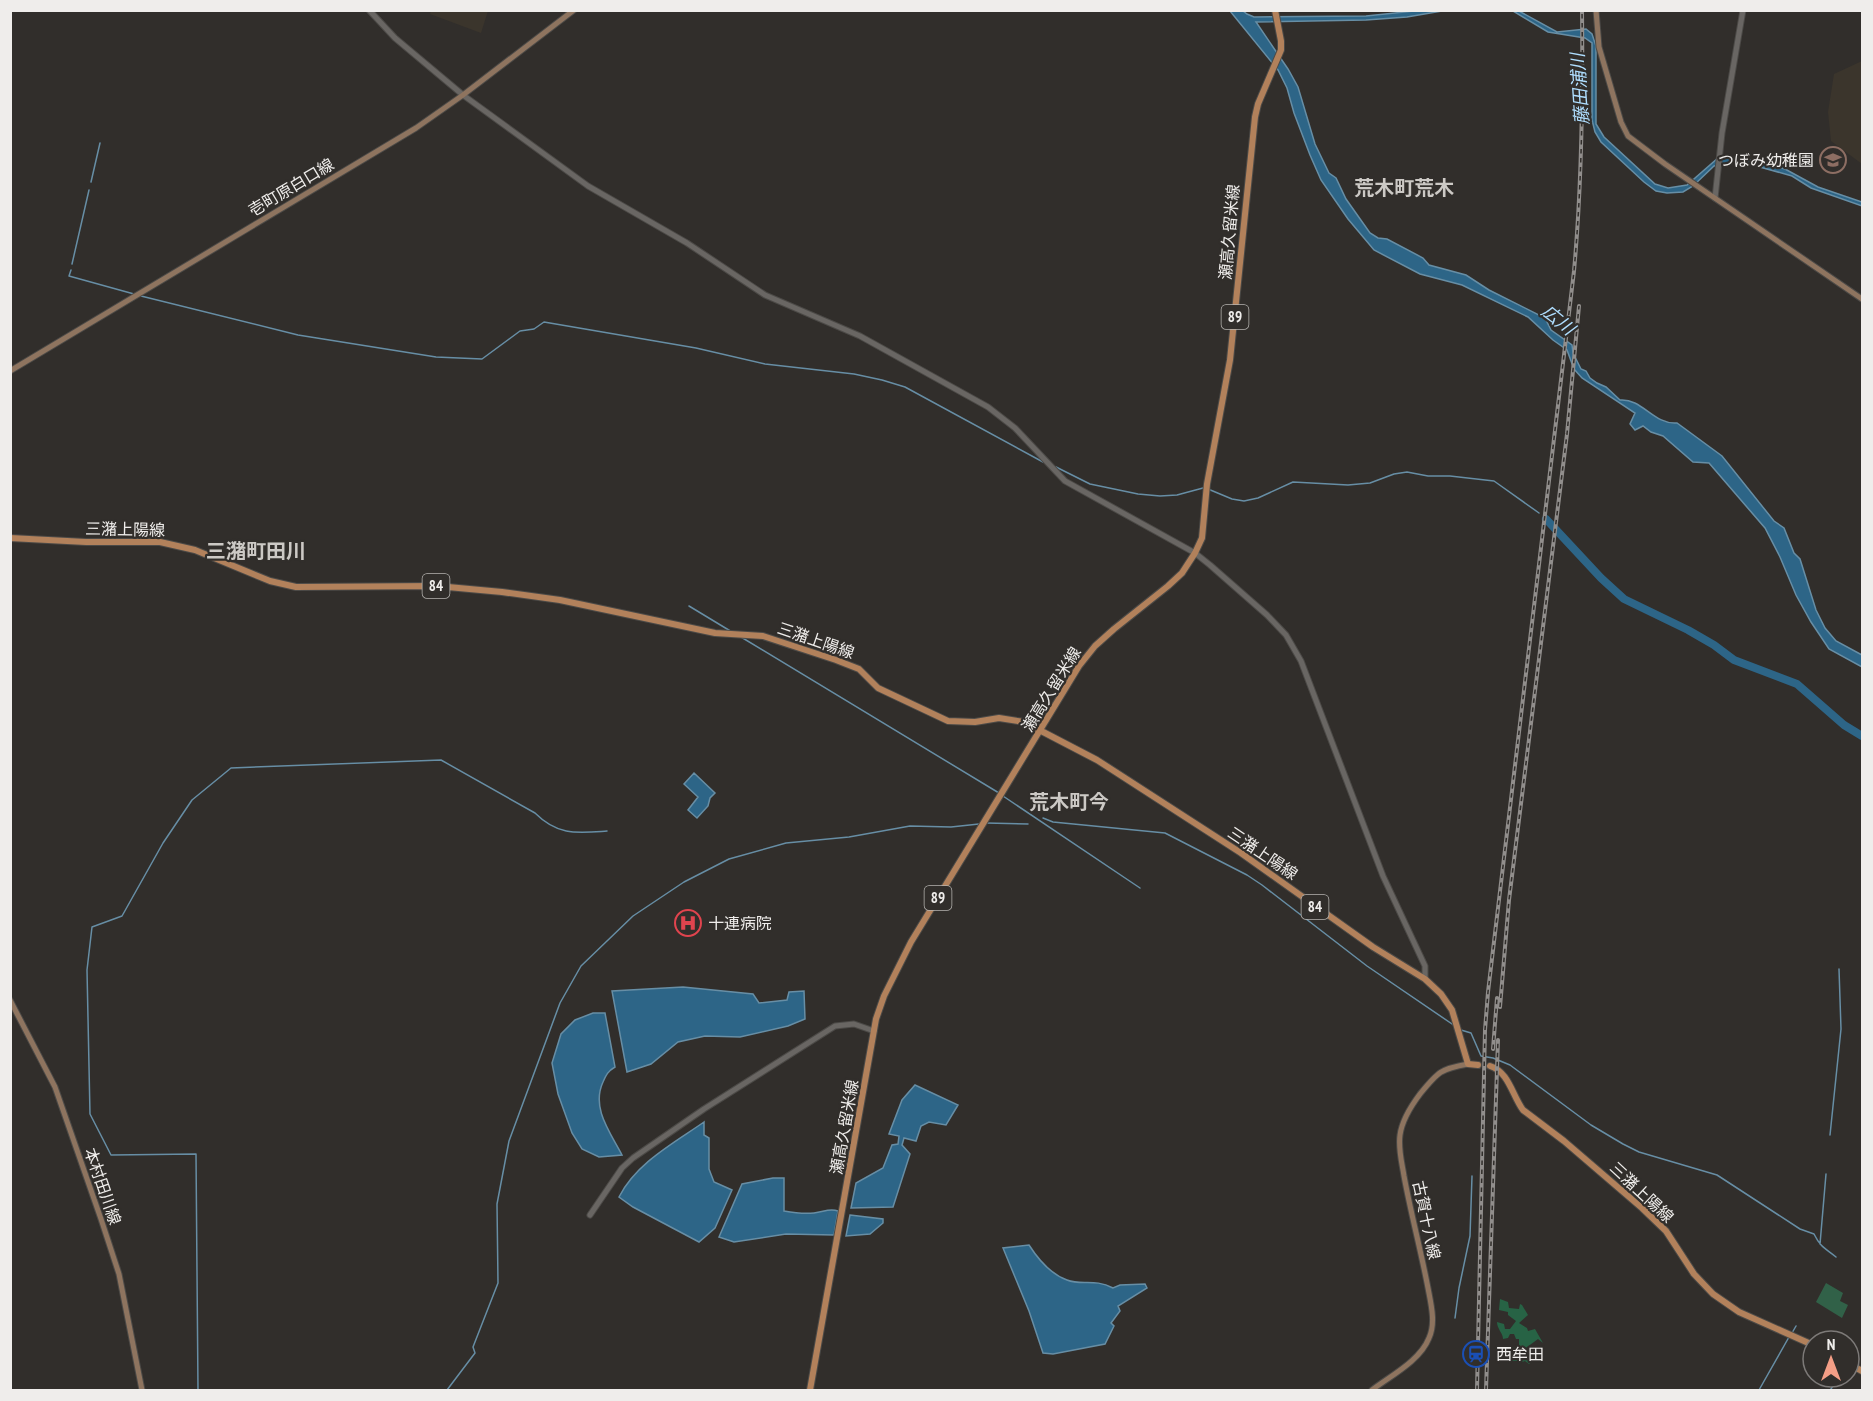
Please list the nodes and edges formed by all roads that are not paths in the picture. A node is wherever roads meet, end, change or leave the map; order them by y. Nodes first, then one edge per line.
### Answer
1 (369, 10) edge
2 (574, 10) edge
3 (1275, 10) edge
4 (1596, 10) edge
5 (1743, 10) edge
6 (463, 95) junction
7 (1715, 198) junction
8 (1863, 298) edge
9 (10, 371) edge
10 (10, 538) edge
11 (1195, 553) junction
12 (1041, 730) junction
13 (1425, 979) junction
14 (10, 1000) edge
15 (874, 1031) junction
16 (1468, 1064) junction
17 (1478, 1065) dead end
18 (1490, 1066) dead end
19 (590, 1215) dead end
20 (1801, 1339) edge
21 (142, 1390) edge
22 (810, 1390) edge
23 (1372, 1390) edge

1 - 6 street
2 - 6 main road, 壱町原白口線
3 - 11 main road, 瀬高久留米線 / 89
4 - 7 main road
5 - 7 street
6 - 9 main road, 壱町原白口線
6 - 11 street
7 - 8 main road
10 - 12 main road, 三潴上陽線 / 84
11 - 12 main road, 瀬高久留米線 / 89
11 - 13 street
12 - 13 main road, 三潴上陽線 / 84
12 - 15 main road, 瀬高久留米線 / 89
13 - 16 main road, 三潴上陽線 / 84
14 - 21 main road, 本村田川線
15 - 19 street
15 - 22 main road, 瀬高久留米線 / 89
16 - 17 main road
16 - 23 main road, 古賀十八線
18 - 20 main road, 三潴上陽線

